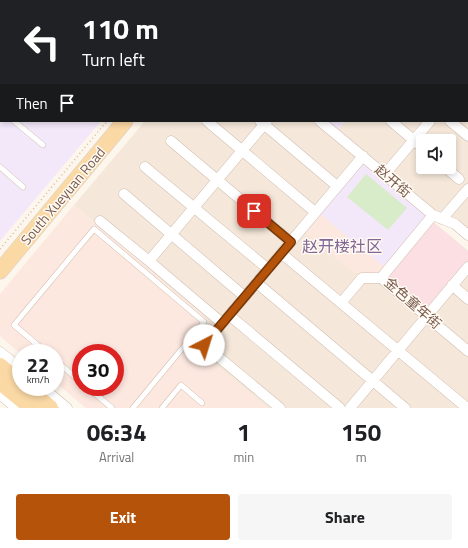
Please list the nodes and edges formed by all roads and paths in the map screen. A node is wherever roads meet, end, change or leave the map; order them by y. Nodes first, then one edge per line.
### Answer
1 (15, 122) edge
2 (106, 122) edge
3 (124, 122) edge
4 (208, 122) edge
5 (264, 122) edge
6 (321, 122) edge
7 (392, 122) edge
8 (429, 122) edge
9 (451, 122) edge
10 (468, 136) edge
11 (414, 140) junction
12 (171, 141) dead end
13 (43, 145) dead end
14 (242, 151) junction
15 (363, 156) junction
16 (0, 167) edge
17 (145, 167) dead end
18 (385, 174) junction
19 (453, 174) edge
20 (459, 179) dead end
21 (217, 180) junction
22 (337, 186) junction
23 (23, 187) dead end
24 (468, 189) edge
25 (124, 194) dead end
26 (194, 208) junction
27 (316, 212) junction
28 (438, 217) junction
29 (100, 221) dead end
30 (171, 234) junction
31 (468, 235) edge
32 (291, 242) junction
33 (0, 249) edge
34 (282, 253) junction
35 (149, 261) junction
36 (468, 267) edge
37 (268, 269) junction
38 (0, 271) edge
39 (381, 278) junction
40 (256, 282) junction
41 (452, 285) junction
42 (245, 297) junction
43 (468, 299) edge
44 (341, 303) junction
45 (229, 315) junction
46 (427, 316) junction
47 (222, 323) junction
48 (36, 344) edge
49 (398, 350) junction
50 (468, 351) edge
51 (0, 352) edge
52 (12, 362) edge
53 (0, 366) edge
54 (64, 368) edge
55 (72, 374) edge
56 (12, 376) edge
57 (372, 381) junction
58 (0, 382) edge
59 (0, 394) edge
60 (36, 396) edge
61 (53, 396) edge
62 (98, 396) edge
63 (202, 403) dead end
64 (16, 408) edge
65 (32, 408) edge
66 (50, 408) edge
67 (67, 408) edge
68 (112, 408) edge
69 (133, 408) edge
70 (162, 408) edge
71 (280, 408) edge
72 (340, 408) edge
73 (350, 408) edge
74 (405, 408) edge
75 (467, 408) edge

1 - 13 lane
2 - 33 path
3 - 38 main road, South Xueyuan Road
4 - 14 street
5 - 14 street
5 - 22 street
6 - 15 street, 赵开街
7 - 11 street
8 - 11 street
9 - 10 street
11 - 18 street
12 - 21 street
14 - 21 street
14 - 27 street
15 - 18 street, 赵开街
15 - 22 street
16 - 23 lane
17 - 26 street
18 - 28 street, 赵开街
19 - 20 street
21 - 26 street
21 - 32 street
22 - 27 street
24 - 28 street, 金色童年街
25 - 30 street
26 - 30 street
26 - 37 street
27 - 32 street
28 - 31 street, 赵开街
28 - 39 street, 金色童年街
29 - 35 street
30 - 35 street
30 - 42 street
32 - 34 street
34 - 37 street
34 - 44 street
35 - 47 street
36 - 41 street
37 - 40 street
39 - 44 street
39 - 46 street, 金色童年街
40 - 42 street
40 - 57 street
41 - 43 street
41 - 46 street
42 - 45 street
44 - 49 street
45 - 47 street
45 - 72 street
46 - 49 street
46 - 50 street, 金色童年街
47 - 71 street
48 - 69 lane
49 - 57 street
49 - 75 street
51 - 52 street
53 - 56 main road
54 - 55 lane
57 - 73 street
57 - 74 street
58 - 65 main road
59 - 64 street
60 - 66 main road
61 - 67 street
62 - 68 lane
63 - 70 lane

